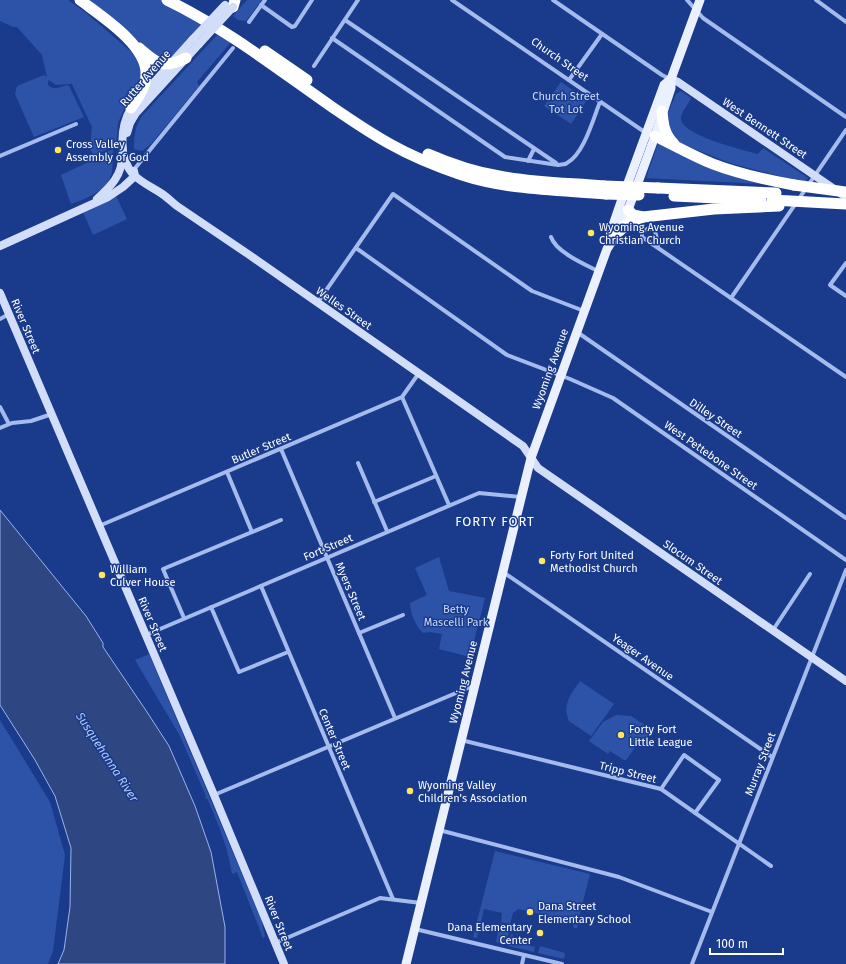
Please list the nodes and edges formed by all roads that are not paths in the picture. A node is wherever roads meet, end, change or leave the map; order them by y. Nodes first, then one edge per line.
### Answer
1 (80, 0) edge
2 (167, 0) edge
3 (183, 0) edge
4 (265, 0) edge
5 (312, 0) edge
6 (358, 0) edge
7 (452, 0) edge
8 (553, 0) edge
9 (688, 0) edge
10 (700, 0) edge
11 (816, 0) edge
12 (232, 2) edge
13 (261, 6) junction
14 (696, 10) junction
15 (345, 20) junction
16 (249, 22) dead end
17 (846, 22) edge
18 (602, 34) junction
19 (332, 38) junction
20 (132, 42) junction
21 (196, 42) junction
22 (233, 48) dead end
23 (186, 58) junction
24 (172, 64) junction
25 (314, 66) dead end
26 (670, 79) junction
27 (569, 80) junction
28 (600, 102) junction
29 (131, 108) junction
30 (662, 111) junction
31 (846, 117) edge
32 (76, 124) dead end
33 (846, 130) edge
34 (651, 134) junction
35 (123, 141) junction
36 (676, 146) junction
37 (534, 149) junction
38 (0, 156) edge
39 (528, 160) junction
40 (558, 165) junction
41 (135, 174) junction
42 (814, 176) junction
43 (605, 190) junction
44 (846, 192) edge
45 (846, 197) edge
46 (97, 199) junction
47 (776, 200) junction
48 (846, 205) edge
49 (624, 206) junction
50 (80, 209) junction
51 (643, 217) junction
52 (617, 233) junction
53 (551, 237) dead end
54 (0, 246) edge
55 (356, 248) junction
56 (658, 248) junction
57 (607, 249) junction
58 (846, 263) edge
59 (599, 271) junction
60 (0, 293) edge
61 (846, 296) edge
62 (731, 298) junction
63 (318, 302) junction
64 (584, 311) junction
65 (10, 314) junction
66 (0, 319) edge
67 (576, 332) junction
68 (419, 373) junction
69 (561, 375) junction
70 (846, 377) edge
71 (402, 397) junction
72 (0, 407) edge
73 (52, 414) junction
74 (9, 424) junction
75 (0, 428) edge
76 (282, 449) junction
77 (531, 458) junction
78 (358, 463) dead end
79 (227, 472) junction
80 (436, 476) junction
81 (522, 497) junction
82 (374, 502) junction
83 (449, 505) junction
84 (846, 518) edge
85 (281, 520) dead end
86 (99, 526) junction
87 (252, 532) junction
88 (387, 532) junction
89 (327, 558) junction
90 (846, 560) edge
91 (846, 570) edge
92 (503, 571) junction
93 (810, 574) dead end
94 (261, 586) junction
95 (211, 607) junction
96 (403, 615) dead end
97 (184, 618) junction
98 (773, 630) junction
99 (359, 633) junction
100 (146, 635) junction
101 (288, 652) junction
102 (812, 657) junction
103 (846, 681) edge
104 (475, 685) junction
105 (395, 718) junction
106 (461, 740) junction
107 (329, 746) junction
108 (772, 757) junction
109 (661, 789) junction
110 (214, 795) junction
111 (695, 813) junction
112 (439, 830) junction
113 (740, 844) junction
114 (771, 866) dead end
115 (393, 899) junction
116 (421, 903) junction
117 (712, 912) junction
118 (415, 929) junction
119 (275, 942) junction
120 (524, 955) junction
121 (284, 964) edge
122 (406, 964) edge
123 (522, 964) edge
124 (562, 964) edge
125 (692, 964) edge

1 - 20 highway
2 - 43 highway
3 - 43 highway
4 - 13 street
5 - 13 street
6 - 15 street
7 - 27 street, Church Street
8 - 18 street
9 - 14 street
10 - 14 main road, Wyoming Avenue
11 - 17 street
12 - 21 street, Rutter Avenue, bridge
13 - 16 street
14 - 26 main road, Wyoming Avenue
14 - 31 street
15 - 19 street
15 - 37 street
18 - 26 street
18 - 27 street
19 - 25 street
19 - 39 street
20 - 24 highway
20 - 29 highway
21 - 23 street, Rutter Avenue
21 - 24 street, Rutter Avenue
22 - 41 street
23 - 24 highway
23 - 41 street, Rutter Avenue
24 - 29 street, Rutter Avenue
26 - 30 main road, Wyoming Avenue
26 - 34 main road, Wyoming Avenue
26 - 42 street, West Bennett Street
27 - 28 street, Church Street
28 - 34 street, Church Street
28 - 40 street
29 - 35 street, Rutter Avenue
30 - 34 main road, Wyoming Avenue
30 - 36 highway
32 - 38 street
33 - 42 street
34 - 36 highway
34 - 49 main road, Wyoming Avenue
35 - 41 street, Rutter Avenue
35 - 46 street
36 - 44 highway, bridge
37 - 39 street
37 - 40 street
39 - 40 street
41 - 46 street
41 - 50 street
41 - 63 street, Welles Street
42 - 45 street, West Bennett Street
42 - 62 street
43 - 47 highway, bridge
45 - 47 highway
46 - 50 street
47 - 48 highway, bridge
47 - 51 highway
49 - 51 highway
49 - 52 main road, Wyoming Avenue
49 - 57 main road, Wyoming Avenue
50 - 54 street
51 - 52 highway
52 - 57 main road, Wyoming Avenue
53 - 59 street
55 - 63 street
55 - 64 street
55 - 69 street, West Pettebone Street
56 - 56 street
56 - 62 street
57 - 59 main road, Wyoming Avenue
58 - 61 street
59 - 64 main road, Wyoming Avenue
60 - 65 street, River Street
62 - 70 street
63 - 68 street, Welles Street
64 - 67 main road, Wyoming Avenue
65 - 66 street
65 - 73 street, River Street
67 - 69 main road, Wyoming Avenue
67 - 84 street, Dilley Street
68 - 71 street
68 - 77 street, Welles Street
69 - 77 main road, Wyoming Avenue
69 - 90 street, West Pettebone Street
71 - 76 street, Butler Street
71 - 80 street
72 - 74 street
73 - 74 street
73 - 86 street, River Street
74 - 75 street
76 - 79 street, Butler Street
76 - 89 street, Myers Street
77 - 81 main road, Wyoming Avenue
77 - 98 street, Slocum Street
78 - 82 street
79 - 86 street, Butler Street
79 - 87 street
80 - 82 street
80 - 83 street
81 - 83 street, Fort Street
81 - 92 main road, Wyoming Avenue
82 - 88 street
83 - 88 street, Fort Street
85 - 87 street
86 - 100 street, River Street
87 - 97 street
88 - 89 street, Fort Street
89 - 94 street, Fort Street
89 - 99 street, Myers Street
91 - 102 street, Murray Street
92 - 104 main road, Wyoming Avenue
92 - 108 street, Yeager Avenue
93 - 98 street
94 - 95 street, Fort Street
94 - 101 street, Center Street
95 - 97 street, Fort Street
95 - 101 street
96 - 99 street
97 - 100 street, Fort Street
98 - 102 street, Slocum Street
99 - 105 street, Myers Street
100 - 110 street, River Street
101 - 107 street, Center Street
102 - 103 street, Slocum Street
102 - 108 street, Murray Street
104 - 105 street
104 - 106 main road, Wyoming Avenue
105 - 107 street
106 - 109 street, Tripp Street
106 - 112 main road, Wyoming Avenue
107 - 110 street
107 - 115 street, Center Street
108 - 113 street, Murray Street
109 - 111 street, Tripp Street
109 - 111 street
110 - 119 street, River Street
111 - 113 street, Tripp Street
112 - 116 main road, Wyoming Avenue
112 - 117 street
113 - 114 street, Tripp Street
113 - 117 street, Murray Street
115 - 116 street
115 - 119 street
116 - 118 main road, Wyoming Avenue
117 - 125 street, Murray Street
118 - 120 street
118 - 122 main road, Wyoming Avenue
119 - 121 street, River Street
120 - 123 street
120 - 124 street

